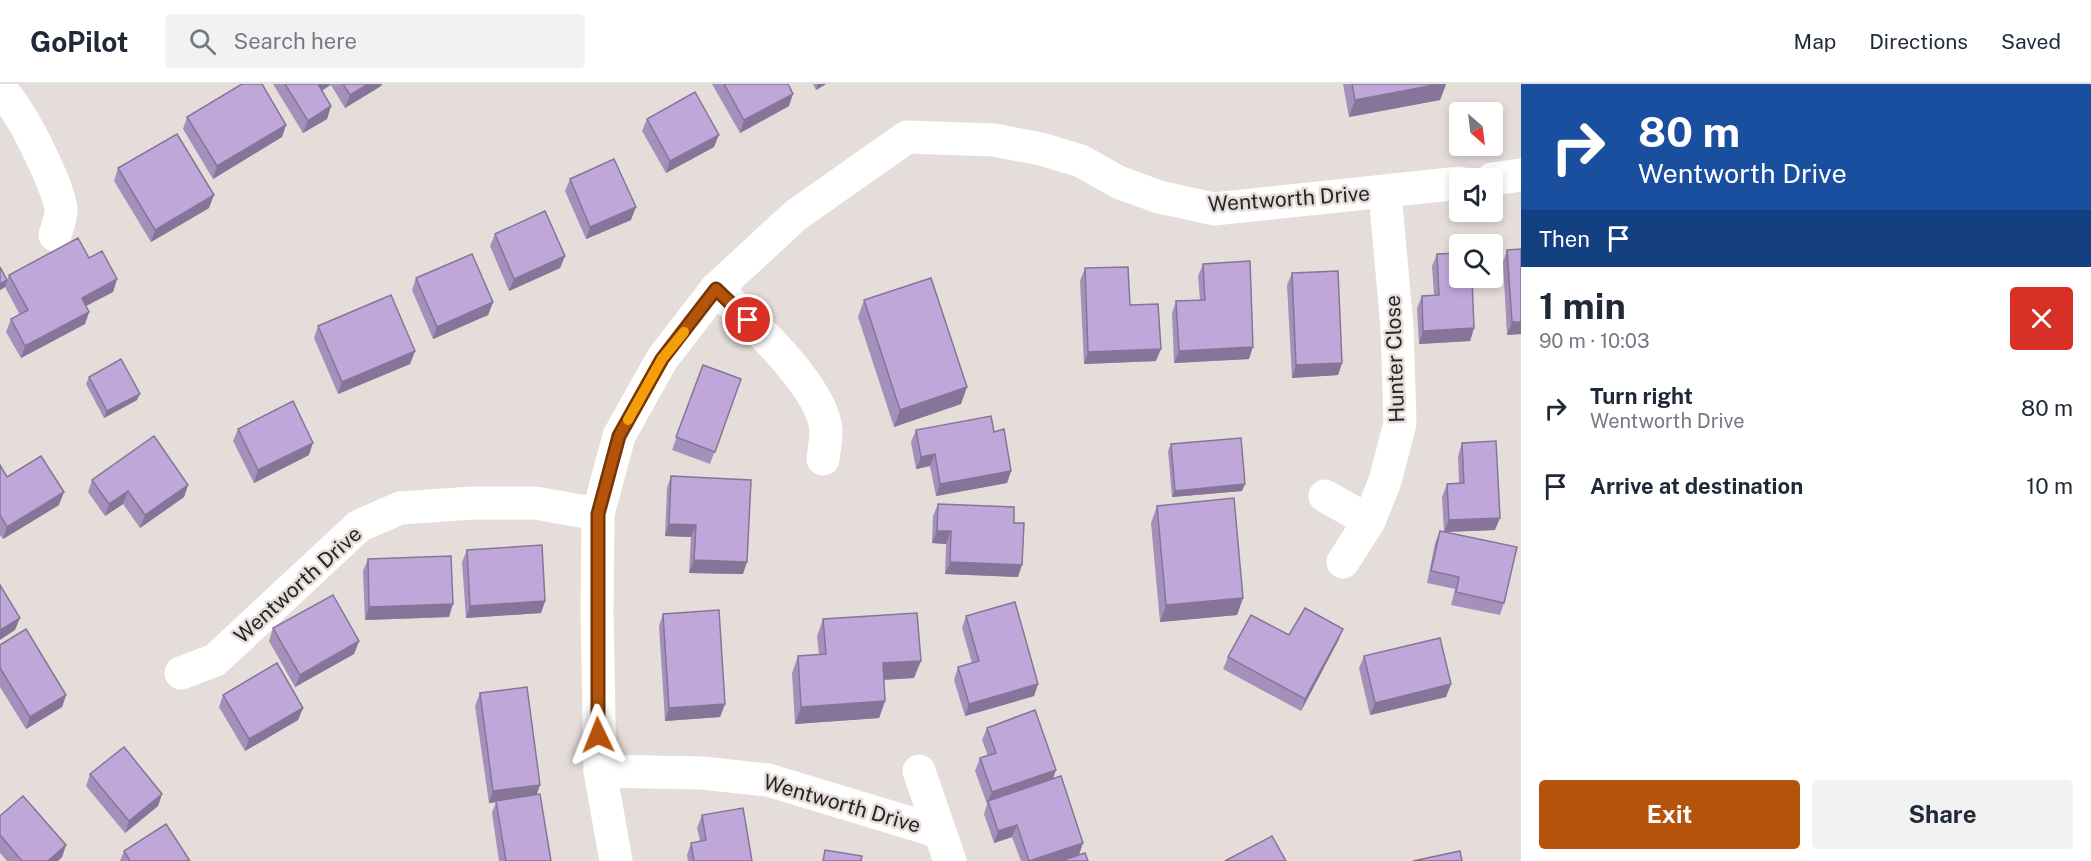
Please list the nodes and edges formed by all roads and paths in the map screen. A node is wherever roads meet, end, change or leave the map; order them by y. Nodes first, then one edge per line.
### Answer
1 (0, 90) edge
2 (1521, 175) edge
3 (1503, 177) edge
4 (1449, 184) edge
5 (1385, 193) junction
6 (55, 235) dead end
7 (716, 289) junction
8 (823, 459) dead end
9 (1325, 496) dead end
10 (598, 514) junction
11 (1369, 521) junction
12 (1343, 562) dead end
13 (181, 673) dead end
14 (600, 771) junction
15 (919, 771) dead end
16 (945, 847) edge
17 (616, 861) edge

1 - 6 street
2 - 3 street
4 - 5 street, Wentworth Drive
5 - 7 street, Wentworth Drive
5 - 11 street, Hunter Close
7 - 8 street
7 - 10 street, Wentworth Drive
9 - 11 street
10 - 13 street, Wentworth Drive
10 - 14 street, Wentworth Drive
11 - 12 street, Hunter Close
14 - 16 street, Wentworth Drive
14 - 17 street, Wentworth Drive
15 - 16 street, Wentworth Drive

